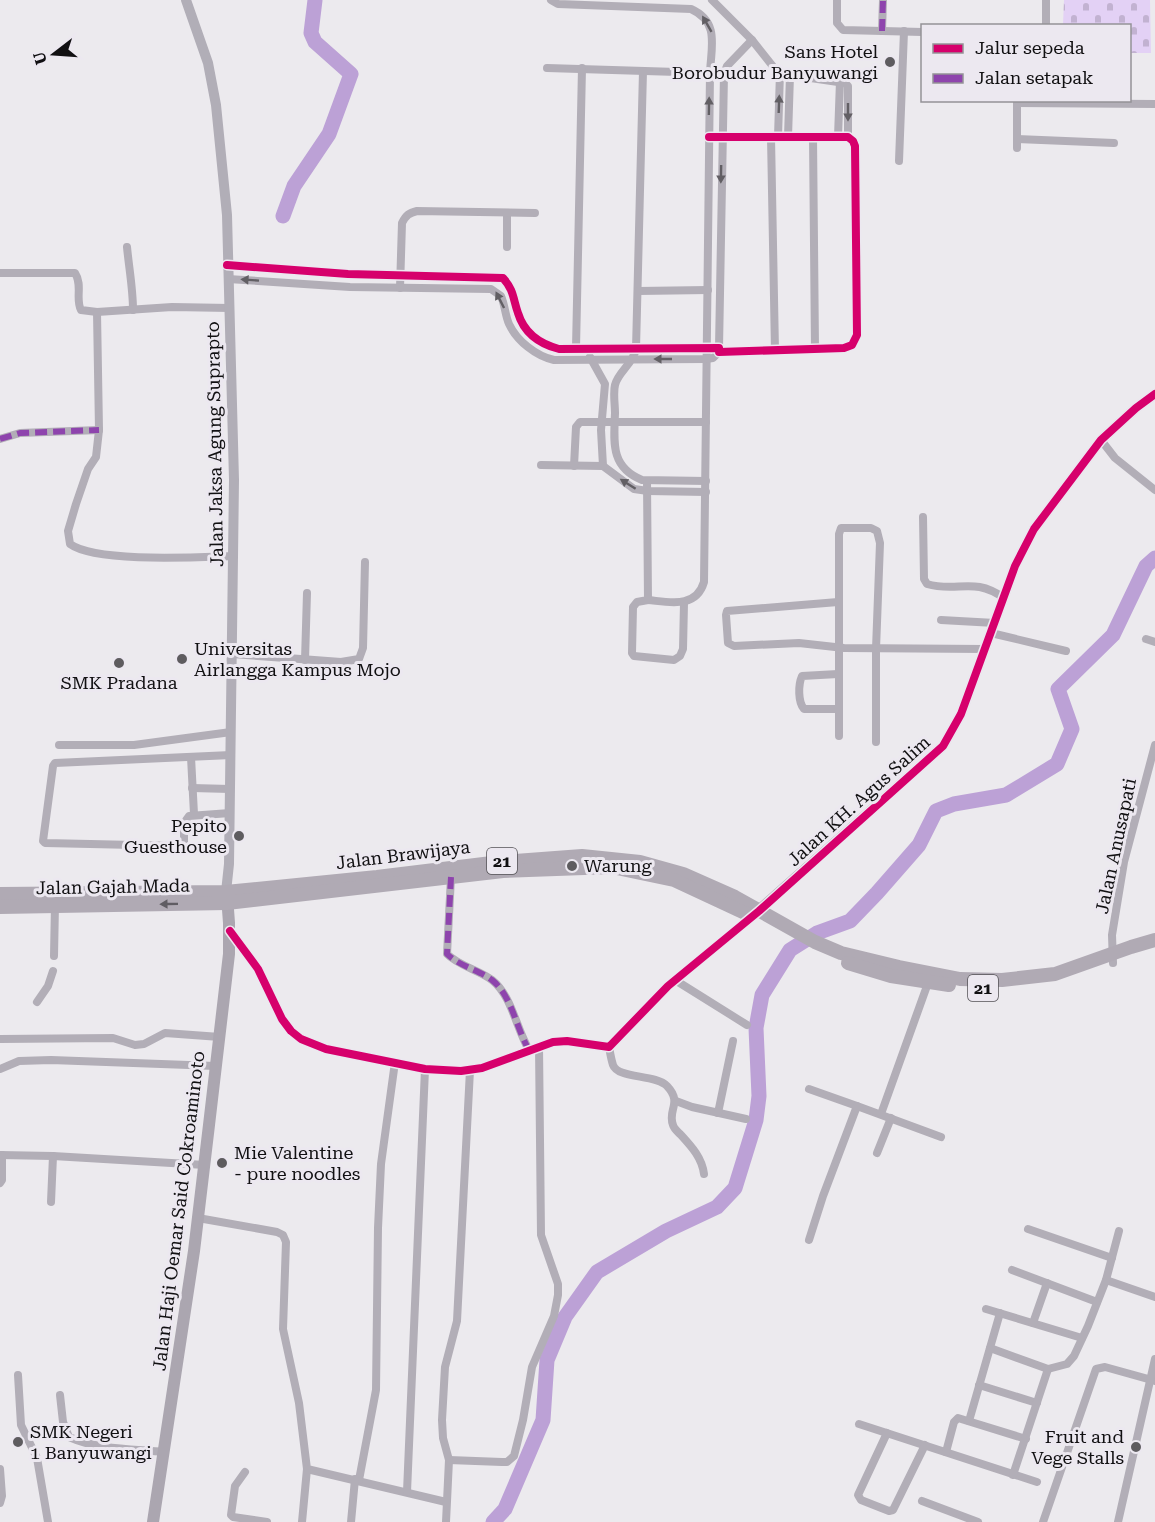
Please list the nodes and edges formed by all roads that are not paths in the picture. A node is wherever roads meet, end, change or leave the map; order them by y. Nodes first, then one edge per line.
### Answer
1 (186, 0) edge
2 (551, 0) edge
3 (712, 0) edge
4 (837, 0) edge
5 (883, 0) edge
6 (1046, 0) edge
7 (663, 3) edge
8 (1046, 24) edge
9 (882, 31) junction
10 (904, 31) junction
11 (921, 32) edge
12 (752, 39) junction
13 (547, 68) dead end
14 (582, 68) junction
15 (643, 71) junction
16 (780, 72) junction
17 (710, 73) junction
18 (790, 75) junction
19 (840, 81) junction
20 (1017, 102) edge
21 (1155, 104) edge
22 (709, 137) junction
23 (722, 137) junction
24 (775, 137) junction
25 (789, 137) junction
26 (813, 137) junction
27 (838, 137) junction
28 (848, 137) junction
29 (1017, 138) junction
30 (1114, 143) dead end
31 (1017, 148) dead end
32 (899, 161) dead end
33 (507, 213) junction
34 (535, 213) dead end
35 (127, 247) dead end
36 (507, 247) dead end
37 (227, 266) junction
38 (289, 270) junction
39 (0, 273) edge
40 (401, 276) junction
41 (228, 279) junction
42 (288, 283) junction
43 (400, 288) junction
44 (708, 290) junction
45 (638, 291) junction
46 (230, 308) junction
47 (133, 310) junction
48 (97, 312) junction
49 (576, 348) junction
50 (590, 349) junction
51 (636, 349) junction
52 (707, 349) junction
53 (815, 349) junction
54 (719, 350) junction
55 (775, 351) junction
56 (634, 359) junction
57 (706, 359) junction
58 (591, 360) junction
59 (615, 383) junction
60 (605, 384) junction
61 (1155, 394) edge
62 (602, 421) junction
63 (615, 421) junction
64 (706, 422) junction
65 (99, 430) junction
66 (0, 439) edge
67 (1101, 440) junction
68 (541, 465) dead end
69 (574, 466) junction
70 (603, 466) junction
71 (647, 481) junction
72 (706, 481) junction
73 (1155, 490) edge
74 (648, 491) junction
75 (706, 492) junction
76 (922, 518) dead end
77 (234, 556) junction
78 (365, 562) dead end
79 (307, 593) dead end
80 (1004, 598) junction
81 (648, 600) junction
82 (838, 602) junction
83 (684, 603) junction
84 (941, 620) dead end
85 (993, 628) junction
86 (1146, 639) dead end
87 (1155, 642) edge
88 (838, 647) junction
89 (876, 649) junction
90 (985, 649) junction
91 (1066, 651) dead end
92 (232, 654) junction
93 (305, 660) junction
94 (838, 674) junction
95 (839, 709) junction
96 (231, 732) junction
97 (839, 736) dead end
98 (876, 742) dead end
99 (59, 745) dead end
100 (1155, 746) edge
101 (231, 755) junction
102 (191, 758) junction
103 (192, 788) junction
104 (231, 789) junction
105 (230, 813) junction
106 (194, 814) junction
107 (451, 877) junction
108 (386, 881) junction
109 (0, 894) edge
110 (227, 898) junction
111 (55, 899) junction
112 (0, 907) edge
113 (756, 914) junction
114 (230, 931) junction
115 (1155, 940) edge
116 (813, 946) junction
117 (1155, 950) edge
118 (54, 956) dead end
119 (1113, 959) junction
120 (53, 971) dead end
121 (675, 980) junction
122 (928, 983) junction
123 (37, 1002) dead end
124 (747, 1025) dead end
125 (220, 1037) junction
126 (0, 1039) edge
127 (733, 1041) dead end
128 (539, 1046) junction
129 (609, 1047) junction
130 (529, 1050) junction
131 (395, 1062) junction
132 (216, 1066) junction
133 (0, 1068) edge
134 (425, 1069) junction
135 (470, 1070) junction
136 (809, 1089) dead end
137 (676, 1101) junction
138 (857, 1106) junction
139 (718, 1113) junction
140 (881, 1114) junction
141 (891, 1118) junction
142 (746, 1119) dead end
143 (941, 1137) dead end
144 (877, 1153) dead end
145 (1, 1155) edge
146 (53, 1156) junction
147 (205, 1165) junction
148 (704, 1174) dead end
149 (0, 1184) edge
150 (51, 1202) dead end
151 (198, 1218) junction
152 (1028, 1229) dead end
153 (1119, 1231) dead end
154 (809, 1240) dead end
155 (1112, 1258) junction
156 (1012, 1270) dead end
157 (1106, 1280) junction
158 (1047, 1283) junction
159 (1155, 1297) edge
160 (1097, 1302) junction
161 (986, 1309) dead end
162 (1000, 1313) junction
163 (1033, 1323) junction
164 (1082, 1338) junction
165 (990, 1348) junction
166 (1155, 1359) edge
167 (1048, 1369) junction
168 (18, 1375) dead end
169 (1153, 1380) edge
170 (980, 1385) junction
171 (60, 1395) dead end
172 (1037, 1403) junction
173 (969, 1421) junction
174 (859, 1424) dead end
175 (886, 1433) junction
176 (1026, 1439) junction
177 (925, 1445) junction
178 (164, 1452) junction
179 (946, 1452) junction
180 (449, 1460) junction
181 (307, 1469) junction
182 (0, 1470) edge
183 (245, 1472) dead end
184 (1013, 1475) junction
185 (357, 1480) junction
186 (1037, 1482) dead end
187 (407, 1492) junction
188 (922, 1501) dead end
189 (446, 1502) junction
190 (0, 1503) edge
191 (48, 1522) edge
192 (153, 1522) edge
193 (264, 1522) edge
194 (302, 1522) edge
195 (351, 1522) edge
196 (446, 1522) edge
197 (978, 1522) edge
198 (1043, 1522) edge
199 (1118, 1522) edge

1 - 37 main road, Jalan Jaksa Agung Suprapto
2 - 7 street
3 - 12 street
4 - 9 street
5 - 9 street
6 - 8 street
17 -> 7 street
9 - 10 street
10 - 11 street
10 - 32 street
12 - 16 street
12 - 23 street
13 - 14 street
14 - 15 street
14 - 49 street
15 - 17 street
15 - 45 street
16 - 18 street
24 -> 16 street
22 -> 17 street
18 - 19 street
18 - 25 street
19 - 27 street
19 -> 28 street
20 - 21 street
20 - 29 street
22 - 23 street
22 - 44 street
23 - 24 street
23 -> 54 street
24 - 25 street
24 - 55 street
25 - 26 street
26 - 27 street
26 - 53 street
27 - 28 street
28 - 53 street
29 - 30 street
29 - 31 street
33 - 34 street
33 - 36 street
33 - 40 street
35 - 47 street
37 - 38 street
37 - 41 main road, Jalan Jaksa Agung Suprapto
38 - 40 street
38 - 42 street
39 - 48 street
40 - 43 street
40 - 49 street
42 -> 41 street
41 - 46 main road, Jalan Jaksa Agung Suprapto
42 - 43 street
58 -> 43 street
44 - 45 street
44 - 52 street
45 - 51 street
46 - 47 street
46 - 77 main road, Jalan Jaksa Agung Suprapto
47 - 48 street
48 - 65 street
49 - 50 street
50 - 51 street
50 - 58 street
51 - 52 street
51 - 56 street
52 - 54 street
52 - 57 street
53 - 55 street
54 - 55 street
54 - 57 street
57 -> 56 street
56 - 58 street
56 - 59 street
57 - 64 street
58 - 60 street
59 - 60 street
59 - 63 street
60 - 62 street
61 - 67 main road, Jalan KH. Agus Salim
62 - 63 street
62 - 69 street
62 - 70 street
63 - 64 street
63 - 71 street
64 - 72 street
65 - 66 street
65 - 77 street
67 - 73 street
67 - 80 main road, Jalan KH. Agus Salim
68 - 69 street
69 - 70 street
74 -> 70 street
71 - 72 street
71 - 74 street
72 - 75 street
74 - 75 street
74 - 81 street
75 - 83 street
76 - 80 street
77 - 92 main road, Jalan Jaksa Agung Suprapto
78 - 93 street
79 - 93 street
80 - 85 main road, Jalan KH. Agus Salim
81 - 83 street
81 - 83 street
82 - 88 street
82 - 88 street
82 - 89 street
84 - 85 street
85 - 90 main road, Jalan KH. Agus Salim
85 - 91 street
86 - 87 street
88 - 89 street
88 - 94 street
89 - 90 street
89 - 98 street
90 - 113 main road, Jalan KH. Agus Salim
92 - 93 street
92 - 96 main road, Jalan Jaksa Agung Suprapto
94 - 95 street
94 - 95 street
95 - 97 street
96 - 99 street
96 - 101 main road, Jalan Jaksa Agung Suprapto
100 - 119 street, Jalan Anusapati
101 - 102 street
101 - 104 main road, Jalan Jaksa Agung Suprapto
102 - 103 street
102 - 106 street
103 - 104 street
103 - 106 street
104 - 105 main road, Jalan Jaksa Agung Suprapto
105 - 106 street
105 - 110 main road, Jalan Jaksa Agung Suprapto
107 - 108 highway, Jalan Brawijaya / 21
107 - 113 highway, Jalan Brawijaya / 21
107 - 130 street
108 - 110 highway, Jalan Brawijaya / 21
108 - 113 highway, Jalan Brawijaya / 21
109 - 111 highway, 21
110 -> 111 highway, Jalan Gajah Mada / 21
110 - 111 highway, Jalan Brawijaya / 21
110 - 114 main road, Jalan Haji Oemar Said Cokroaminoto
111 - 112 highway, Jalan Gajah Mada / 21
111 - 118 street
113 - 116 highway, Jalan Brawijaya / 21
113 - 121 street
114 - 125 main road, Jalan Haji Oemar Said Cokroaminoto
114 - 131 street
115 - 119 highway, Jalan Brawijaya / 21
116 - 119 highway, Jalan Brawijaya / 21
116 - 122 highway, Jalan Brawijaya / 21
117 - 119 highway, Jalan Brawijaya / 21
119 - 122 highway, Jalan Brawijaya / 21
120 - 123 street
121 - 124 street
121 - 129 street
122 - 140 street
125 - 126 street
125 - 132 main road, Jalan Haji Oemar Said Cokroaminoto
127 - 139 street
128 - 129 street
128 - 130 street
128 - 180 street
129 - 137 street
130 - 135 street
131 - 134 street
131 - 185 street
132 - 133 street
132 - 147 main road, Jalan Haji Oemar Said Cokroaminoto
134 - 135 street
134 - 187 street
135 - 180 street
136 - 138 street
137 - 139 street
137 - 148 street
138 - 140 street
138 - 154 street
139 - 142 street
140 - 141 street
141 - 143 street
141 - 144 street
145 - 146 street
145 - 149 street
146 - 147 street
146 - 150 street
147 - 151 main road, Jalan Haji Oemar Said Cokroaminoto
151 - 178 main road, Jalan Haji Oemar Said Cokroaminoto
151 - 181 street
152 - 155 street
153 - 155 street
155 - 157 street
156 - 158 street
157 - 159 street
157 - 160 street
158 - 160 street
158 - 163 street
160 - 164 street
161 - 162 street
162 - 163 street
162 - 165 street
163 - 164 street
164 - 167 street
165 - 167 street
165 - 170 street
166 - 169 street
167 - 172 street
168 - 191 street
169 - 198 street
169 - 199 street
170 - 172 street
170 - 173 street
171 - 178 street
172 - 176 street
173 - 176 street
173 - 179 street
174 - 175 street
175 - 177 street
175 - 177 street
176 - 184 street
177 - 179 street
178 - 192 main road, Jalan Haji Oemar Said Cokroaminoto
179 - 184 street
180 - 189 street
181 - 185 street
181 - 194 street
182 - 190 street
183 - 193 street
184 - 186 street
185 - 187 street
185 - 195 street
187 - 189 street
188 - 197 street
189 - 196 street

